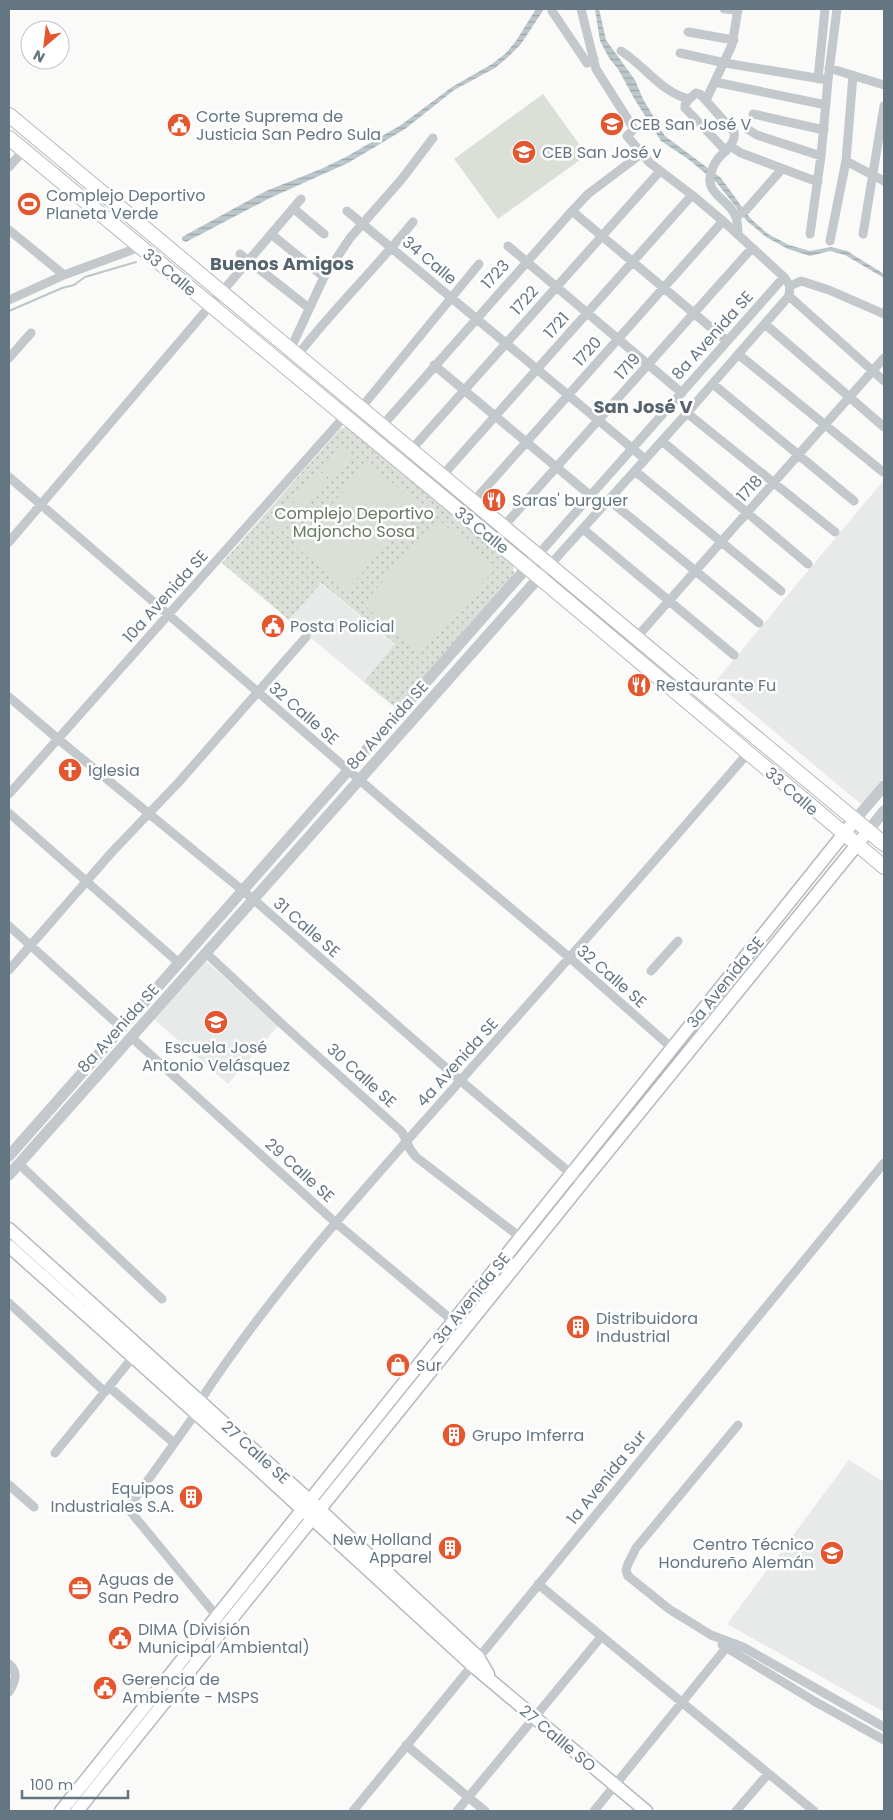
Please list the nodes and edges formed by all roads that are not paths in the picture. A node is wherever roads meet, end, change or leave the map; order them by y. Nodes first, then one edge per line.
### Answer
1 (581, 9) edge
2 (724, 9) edge
3 (825, 9) edge
4 (837, 9) edge
5 (738, 10) edge
6 (552, 11) dead end
7 (688, 32) dead end
8 (734, 40) junction
9 (621, 51) dead end
10 (680, 53) dead end
11 (594, 59) junction
12 (725, 63) junction
13 (829, 68) junction
14 (853, 75) junction
15 (818, 79) junction
16 (828, 80) junction
17 (715, 82) junction
18 (884, 85) edge
19 (689, 99) junction
20 (706, 100) junction
21 (826, 105) junction
22 (884, 106) edge
23 (753, 114) dead end
24 (9, 115) edge
25 (747, 129) dead end
26 (824, 130) junction
27 (9, 138) edge
28 (433, 138) dead end
29 (728, 148) junction
30 (23, 150) junction
31 (641, 154) junction
32 (821, 156) junction
33 (846, 161) junction
34 (9, 167) edge
35 (782, 169) junction
36 (660, 171) junction
37 (873, 175) junction
38 (884, 181) edge
39 (818, 182) junction
40 (692, 195) junction
41 (301, 199) dead end
42 (293, 208) junction
43 (572, 210) junction
44 (347, 211) dead end
45 (740, 214) junction
46 (723, 221) junction
47 (413, 222) dead end
48 (362, 223) junction
49 (9, 230) edge
50 (271, 234) junction
51 (324, 234) dead end
52 (810, 234) dead end
53 (863, 234) dead end
54 (738, 235) junction
55 (603, 237) junction
56 (830, 241) dead end
57 (508, 246) dead end
58 (140, 247) junction
59 (392, 248) junction
60 (752, 248) junction
61 (240, 254) dead end
62 (249, 260) junction
63 (526, 261) junction
64 (633, 262) junction
65 (479, 264) dead end
66 (64, 275) junction
67 (324, 277) junction
68 (784, 277) junction
69 (556, 287) junction
70 (664, 288) junction
71 (789, 291) junction
72 (222, 293) junction
73 (452, 297) junction
74 (9, 300) edge
75 (211, 306) junction
76 (309, 308) junction
77 (587, 313) junction
78 (694, 313) junction
79 (884, 314) edge
80 (476, 318) junction
81 (765, 324) junction
82 (31, 333) dead end
83 (618, 339) junction
84 (727, 341) junction
85 (506, 342) junction
86 (294, 353) junction
87 (738, 354) junction
88 (9, 358) edge
89 (884, 358) edge
90 (434, 364) junction
91 (649, 365) junction
92 (538, 368) junction
93 (873, 371) junction
94 (884, 381) edge
95 (713, 384) junction
96 (464, 390) junction
97 (682, 393) junction
98 (569, 394) junction
99 (850, 397) junction
100 (361, 408) junction
101 (687, 413) junction
102 (495, 416) junction
103 (344, 417) junction
104 (599, 420) junction
105 (825, 425) junction
106 (382, 426) junction
107 (884, 427) edge
108 (662, 441) junction
109 (526, 442) junction
110 (633, 447) junction
111 (411, 450) junction
112 (798, 455) junction
113 (646, 459) junction
114 (557, 467) junction
115 (635, 471) junction
116 (883, 472) dead end
117 (442, 476) junction
118 (9, 477) edge
119 (773, 483) junction
120 (591, 496) junction
121 (609, 500) junction
122 (854, 501) dead end
123 (473, 502) junction
124 (41, 504) junction
125 (746, 513) junction
126 (503, 527) junction
127 (583, 530) junction
128 (834, 532) dead end
129 (9, 542) edge
130 (721, 542) junction
131 (538, 556) junction
132 (808, 564) dead end
133 (550, 566) junction
134 (527, 568) junction
135 (695, 571) junction
136 (539, 578) junction
137 (781, 591) dead end
138 (669, 601) junction
139 (168, 615) junction
140 (759, 624) dead end
141 (306, 637) dead end
142 (636, 638) junction
143 (734, 655) dead end
144 (258, 692) junction
145 (9, 697) edge
146 (58, 739) junction
147 (748, 753) junction
148 (348, 770) junction
149 (359, 780) junction
150 (884, 786) edge
151 (9, 794) edge
152 (884, 811) edge
153 (9, 813) edge
154 (148, 813) junction
155 (856, 820) junction
156 (868, 831) junction
157 (844, 835) junction
158 (884, 844) edge
159 (857, 845) junction
160 (884, 867) edge
161 (86, 882) junction
162 (243, 890) junction
163 (253, 899) junction
164 (9, 926) edge
165 (678, 941) dead end
166 (30, 946) junction
167 (206, 953) junction
168 (570, 958) junction
169 (179, 963) junction
170 (9, 970) edge
171 (651, 971) dead end
172 (122, 1028) junction
173 (132, 1037) junction
174 (672, 1048) junction
175 (461, 1081) junction
176 (406, 1141) junction
177 (9, 1154) edge
178 (884, 1163) edge
179 (19, 1164) junction
180 (572, 1174) junction
181 (9, 1175) edge
182 (582, 1183) junction
183 (336, 1223) junction
184 (9, 1229) edge
185 (520, 1237) junction
186 (9, 1246) edge
187 (162, 1300) dead end
188 (9, 1303) edge
189 (452, 1321) junction
190 (133, 1357) junction
191 (107, 1390) junction
192 (198, 1407) junction
193 (738, 1425) dead end
194 (174, 1443) junction
195 (55, 1453) dead end
196 (9, 1485) edge
197 (305, 1504) junction
198 (34, 1507) dead end
199 (315, 1514) junction
200 (538, 1584) junction
201 (217, 1615) junction
202 (601, 1637) junction
203 (214, 1639) junction
204 (728, 1646) junction
205 (475, 1661) junction
206 (9, 1664) edge
207 (493, 1683) joint
208 (820, 1690) junction
209 (9, 1692) edge
210 (814, 1701) junction
211 (681, 1703) junction
212 (845, 1705) junction
213 (840, 1715) junction
214 (535, 1718) junction
215 (884, 1727) edge
216 (884, 1740) edge
217 (406, 1745) junction
218 (768, 1774) junction
219 (614, 1786) junction
220 (468, 1797) junction
221 (61, 1811) edge
222 (77, 1811) edge
223 (353, 1811) edge
224 (457, 1811) edge
225 (485, 1811) edge
226 (594, 1811) edge
227 (646, 1811) edge
228 (736, 1811) edge
229 (814, 1811) edge

1 - 11 street
2 - 5 street
3 - 15 street
4 - 13 street
5 - 8 street
6 - 11 street
7 - 8 street
8 - 12 street
9 - 19 street
10 - 12 street
11 - 31 street
12 - 15 street
12 - 17 street
13 - 14 street
13 - 16 street
14 - 18 street
14 - 33 street
15 - 16 street
16 - 21 street
17 - 20 street
17 - 21 street
19 - 20 street
19 - 29 street
20 - 29 street
21 - 26 street
22 - 37 street
23 - 26 street
24 - 72 main road, 33 Calle
25 - 32 street
26 - 32 street
27 - 30 main road, 33 Calle
28 - 48 street
29 - 35 street
29 - 45 street
30 - 34 street
30 - 58 main road, 33 Calle
31 - 36 street
31 - 43 street, 1723
32 - 39 street
33 - 37 street
33 - 56 street
35 - 39 street
35 - 45 street
36 - 40 street
36 - 55 street, 1722
37 - 38 street
37 - 53 street
39 - 52 street
40 - 46 street
40 - 64 street, 1721
41 - 42 street
42 - 50 street
42 - 51 street
43 - 55 street
43 - 63 street, 1723
44 - 48 street, 34 Calle
45 - 54 street
46 - 54 street
46 - 70 street, 1720
47 - 59 street
48 - 59 street, 34 Calle
48 - 67 street
49 - 66 street
50 - 62 street
50 - 67 street
54 - 60 street
55 - 64 street
55 - 69 street, 1722
57 - 63 street
58 - 66 street
58 - 75 main road, 33 Calle
59 - 73 street, 34 Calle
59 - 86 street
60 - 68 street
60 - 78 street, 1719
61 - 62 street
62 - 72 street
62 - 76 street
63 - 69 street
63 - 80 street, 1723
64 - 70 street
64 - 77 street, 1721
65 - 73 street
66 - 74 street
67 - 76 street
68 - 71 street
68 - 84 street, 8a Avenida SE
69 - 77 street
69 - 85 street, 1722
70 - 78 street
70 - 83 street, 1720
71 - 79 street
71 - 81 street, 8a Avenida SE
71 - 93 street
72 - 75 street
72 - 86 main road, 33 Calle
73 - 80 street, 34 Calle
73 - 100 street
75 - 103 main road, 33 Calle
75 - 124 street
76 - 86 street
77 - 83 street
77 - 92 street, 1721
78 - 84 street
78 - 91 street, 1719
80 - 85 street, 34 Calle
80 - 90 street, 1723
81 - 87 street, 8a Avenida SE
81 - 99 street
82 - 88 street
83 - 91 street
83 - 98 street, 1720
84 - 97 street, 8a Avenida SE
85 - 92 street, 34 Calle
85 - 96 street, 1722
86 - 100 main road, 33 Calle
87 - 95 street, 8a Avenida SE
87 - 105 street
89 - 93 street, 1718
90 - 96 street
90 - 106 street, 1723
91 - 97 street
91 - 104 street, 1719
92 - 98 street, 34 Calle
92 - 102 street, 1721
93 - 94 street
93 - 99 street, 1718
95 - 101 street, 8a Avenida SE
95 - 112 street
96 - 102 street
96 - 111 street, 1722
97 - 110 street, 8a Avenida SE
98 - 104 street, 34 Calle
98 - 109 street, 1720
99 - 105 street, 1718
99 - 107 street
100 - 106 main road, 33 Calle
101 - 108 street, 8a Avenida SE
101 - 119 street
102 - 109 street
102 - 117 street, 1721
103 - 134 main road, 33 Calle
103 - 139 street, 10a Avenida SE
104 - 110 street, 34 Calle
104 - 114 street, 1719
105 - 112 street, 1718
105 - 116 street
106 - 111 main road, 33 Calle
108 - 113 street, 8a Avenida SE
108 - 125 street
109 - 114 street
109 - 123 street, 1720
110 - 113 street, 34 Calle
110 - 120 street, 8a Avenida SE
111 - 117 main road, 33 Calle
112 - 119 street, 1718
112 - 122 street
113 - 115 street, 8a Avenida SE
114 - 120 street
114 - 126 street, 1719
115 - 121 street, 8a Avenida SE
115 - 130 street
117 - 123 main road, 33 Calle
118 - 124 street, 32 Calle SE
119 - 125 street, 1718
119 - 128 street
120 - 131 street, 8a Avenida SE
121 - 127 street, 8a Avenida SE
121 - 135 street
123 - 126 main road, 33 Calle
124 - 129 street
124 - 139 street, 32 Calle SE
125 - 130 street, 1718
125 - 132 street
126 - 131 main road, 33 Calle
127 - 133 street, 8a Avenida SE
127 - 138 street
130 - 135 street, 1718
130 - 137 street
131 - 133 main road, 33 Calle
131 - 134 street, 8a Avenida SE
133 - 136 street, 8a Avenida SE
133 - 142 main road, 33 Calle
134 - 136 main road, 33 Calle
134 - 148 street, 8a Avenida SE
135 - 138 street, 1718
135 - 140 street
136 - 147 main road, 33 Calle
136 - 149 street, 8a Avenida SE
138 - 142 street, 1718
138 - 143 street
139 - 144 street, 32 Calle SE
139 - 146 street, 10a Avenida SE
141 - 144 street
142 - 155 main road, 33 Calle
144 - 148 street, 32 Calle SE
144 - 154 street
145 - 146 street, 31 Calle SE
146 - 151 street, 10a Avenida SE
146 - 154 street, 31 Calle SE
147 - 157 main road, 33 Calle
147 - 168 street, 4a Avenida SE
148 - 149 street, 32 Calle SE
148 - 162 street, 8a Avenida SE
149 - 163 street, 8a Avenida SE
149 - 168 street, 32 Calle SE
150 - 155 street, 3a Avenida SE
152 - 156 street, 3a Avenida SE
153 - 161 street
154 - 161 street
154 - 162 street, 31 Calle SE
155 - 156 main road, 33 Calle
155 - 157 main road, 3a Avenida SE
156 - 158 main road, 33 Calle
156 - 159 main road, 3a Avenida SE
157 - 159 main road, 33 Calle
157 - 174 main road, 3a Avenida SE
159 - 160 main road, 33 Calle
159 - 182 main road, 3a Avenida SE
161 - 166 street
161 - 169 street
162 - 163 street, 31 Calle SE
162 - 169 street, 8a Avenida SE
163 - 167 street, 8a Avenida SE
163 - 175 street, 31 Calle SE
164 - 166 street
165 - 171 street
166 - 170 street
166 - 172 street
167 - 173 street, 8a Avenida SE
167 - 176 street, 30 Calle SE
168 - 174 street, 32 Calle SE
168 - 175 street, 4a Avenida SE
169 - 172 street, 8a Avenida SE
172 - 177 street, 8a Avenida SE
173 - 179 street, 8a Avenida SE
173 - 183 street, 29 Calle SE
174 - 180 main road, 3a Avenida SE
175 - 176 street, 4a Avenida SE
175 - 180 street, 31 Calle SE
176 - 183 street, 4a Avenida SE
176 - 185 street, 30 Calle SE
178 - 200 street, 1a Avenida Sur
179 - 181 street, 8a Avenida SE
179 - 187 street
180 - 182 street, 31 Calle SE
180 - 185 main road, 3a Avenida SE
182 - 199 main road, 3a Avenida SE
183 - 189 street, 29 Calle SE
183 - 192 street, 4a Avenida SE
184 - 192 main road, 27 Calle SE
185 - 189 main road, 3a Avenida SE
186 - 190 main road, 27 Calle SE
188 - 191 street
189 - 197 main road, 3a Avenida SE
190 - 191 street
190 - 192 main road, 27 Calle SE
191 - 194 street
191 - 195 street
192 - 194 street, 4a Avenida SE
192 - 197 main road, 27 Calle SE
193 - 204 street
194 - 201 street, 4a Avenida SE
196 - 198 street
197 - 199 main road, 27 Calle SE
197 - 201 main road, 3a Avenida SE
199 - 203 main road, 3a Avenida SE
199 - 205 main road, 27 Calle SE
200 - 202 street
200 - 205 street, 1a Avenida Sur
201 - 203 street
201 - 221 main road, 3a Avenida SE
202 - 211 street
202 - 214 street
203 - 222 main road, 3a Avenida SE
204 - 208 street
204 - 210 street
204 - 211 street
205 - 207 main road, 27 Calle SE
205 - 217 street, 1a Avenida Sur
206 - 209 street
207 - 214 main road, 27 Callle SO
208 - 210 street
208 - 212 street
210 - 213 street
211 - 218 street
211 - 219 street
212 - 213 street
212 - 215 street
213 - 216 street
214 - 219 main road, 27 Callle SO
214 - 220 street
217 - 220 street
217 - 223 street, 1a Avenida Sur
218 - 228 street
218 - 229 street
219 - 226 street
219 - 227 main road, 27 Callle SO
220 - 224 street
220 - 225 street

